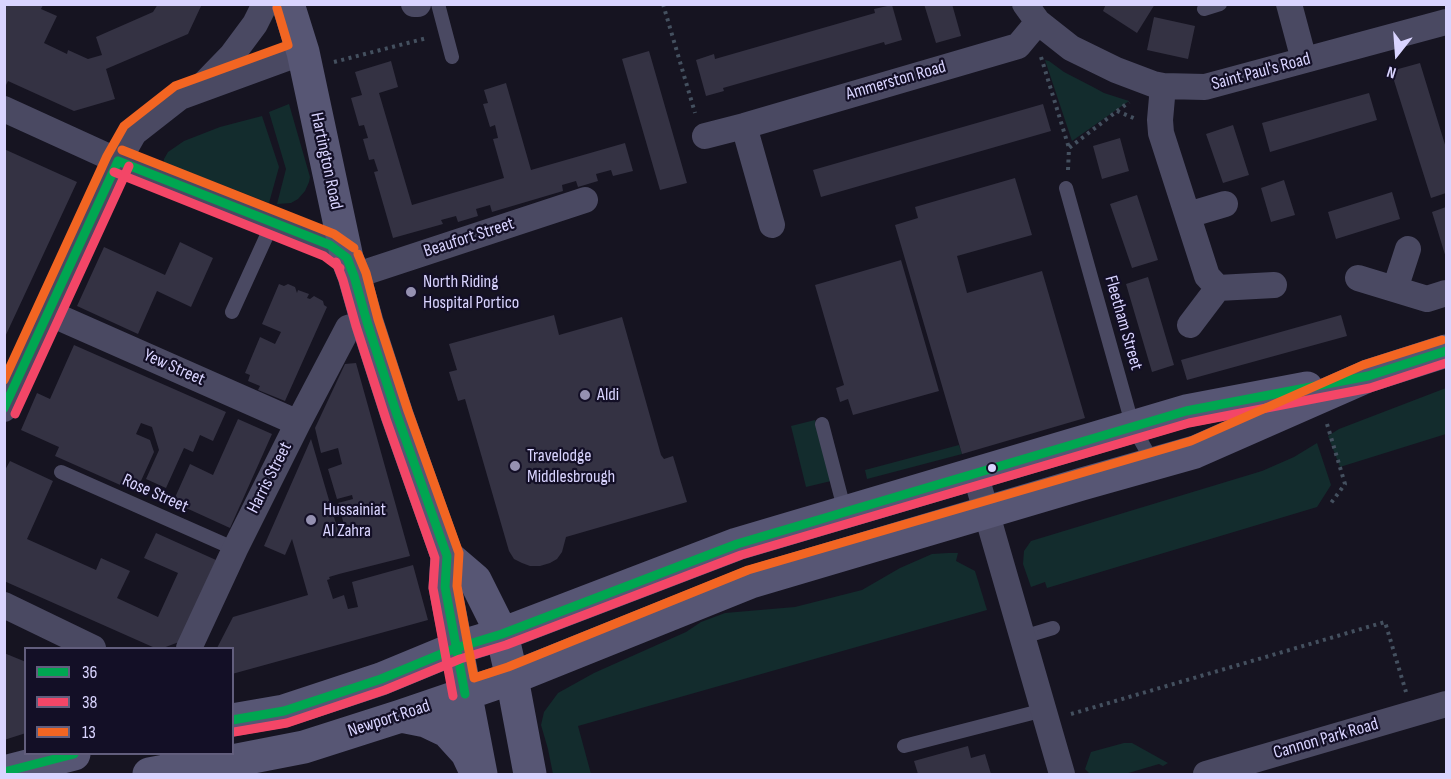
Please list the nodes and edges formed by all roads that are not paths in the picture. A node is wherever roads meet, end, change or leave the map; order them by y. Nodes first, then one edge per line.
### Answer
1 (265, 4) edge
2 (288, 4) edge
3 (438, 4) edge
4 (1220, 4) edge
5 (1289, 4) edge
6 (1204, 9) dead end
7 (1031, 13) edge
8 (1446, 22) edge
9 (317, 52) junction
10 (452, 57) dead end
11 (1304, 60) junction
12 (1158, 85) junction
13 (196, 91) junction
14 (4, 109) edge
15 (700, 125) road end
16 (744, 126) junction
17 (118, 161) junction
18 (1066, 188) road end
19 (585, 200) dead end
20 (1225, 204) dead end
21 (1188, 215) junction
22 (273, 222) junction
23 (772, 225) dead end
24 (1408, 249) dead end
25 (350, 267) junction
26 (1358, 278) dead end
27 (1274, 285) dead end
28 (1218, 288) junction
29 (1395, 289) junction
30 (1446, 293) edge
31 (232, 312) dead end
32 (49, 314) junction
33 (367, 322) junction
34 (1190, 325) dead end
35 (1446, 351) edge
36 (1368, 376) junction
37 (4, 409) edge
38 (298, 423) junction
39 (822, 424) dead end
40 (1133, 427) junction
41 (1154, 464) junction
42 (61, 472) dead end
43 (975, 473) junction
44 (845, 512) junction
45 (986, 513) junction
46 (235, 549) junction
47 (447, 556) junction
48 (4, 605) edge
49 (1053, 628) dead end
50 (502, 634) junction
51 (1023, 637) junction
52 (91, 647) edge
53 (189, 647) edge
54 (456, 648) junction
55 (512, 678) junction
56 (465, 694) junction
57 (1446, 704) edge
58 (1045, 715) junction
59 (401, 716) junction
60 (234, 720) edge
61 (904, 746) dead end
62 (68, 755) edge
63 (4, 772) edge
64 (149, 774) edge
65 (479, 774) edge
66 (530, 774) edge
67 (1062, 774) edge
68 (1206, 774) edge

1 - 13 street
2 - 9 main road, Hartington Road
3 - 10 lane
4 - 6 lane
5 - 11 street
7 - 12 street, Saint Paul's Road
7 - 16 street, Ammerston Road
8 - 11 street, Saint Paul's Road
9 - 13 street
9 - 25 main road, Hartington Road
11 - 12 street, Saint Paul's Road
12 - 21 street
13 - 17 street
14 - 17 street
15 - 16 street, Ammerston Road
16 - 23 street
17 - 22 street
17 - 32 street
18 - 40 lane, Fleetham Street
19 - 25 street, Beaufort Street
20 - 21 street
21 - 28 street
22 - 25 street
22 - 31 lane
24 - 29 street
25 - 33 main road, Hartington Road
26 - 29 street
27 - 28 street
28 - 34 street
29 - 30 street
32 - 37 street
32 - 38 street, Yew Street
33 - 38 street, Harris Street
33 - 47 main road, Hartington Road
35 - 36 main road, Newport Road
36 - 40 main road, Newport Road
36 - 41 main road, Newport Road
38 - 46 street, Harris Street
39 - 44 lane
40 - 41 lane, Fleetham Street
40 - 43 main road, Newport Road
41 - 45 main road, Newport Road
42 - 46 lane, Rose Street
43 - 44 main road, Newport Road
43 - 45 street
44 - 50 main road, Newport Road
45 - 51 street
45 - 55 main road, Newport Road
46 - 53 street, Harris Street
47 - 50 main road, Hartington Road
47 - 54 main road, Hartington Road
48 - 52 street
49 - 51 lane
50 - 54 main road, Newport Road
50 - 55 main road, Hartington Road
51 - 58 street
54 - 56 main road, Hartington Road
54 - 60 main road, Newport Road
55 - 56 main road, Newport Road
55 - 66 main road, Hartington Road
56 - 59 main road, Newport Road
56 - 65 main road, Hartington Road
57 - 68 street, Cannon Park Road
58 - 61 lane
58 - 67 street
59 - 64 main road, Newport Road
59 - 65 main road
62 - 63 main road

